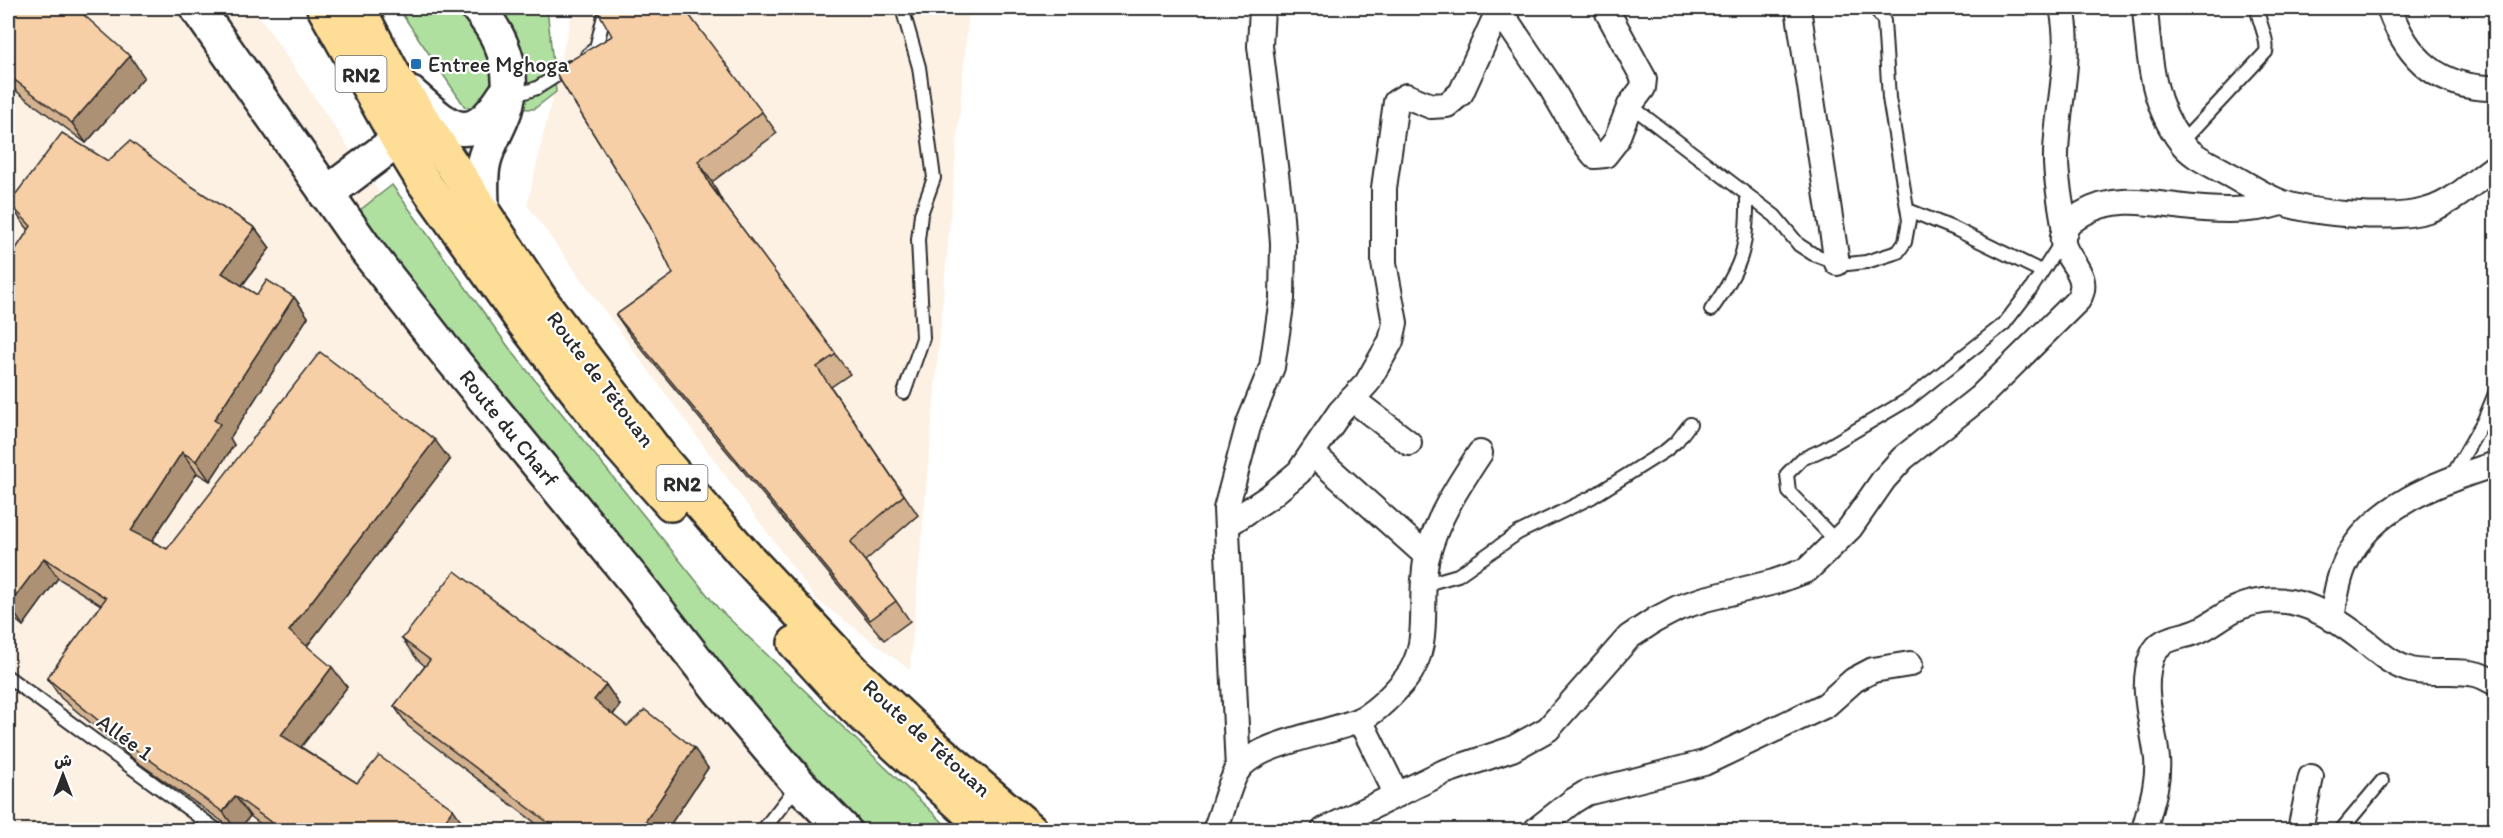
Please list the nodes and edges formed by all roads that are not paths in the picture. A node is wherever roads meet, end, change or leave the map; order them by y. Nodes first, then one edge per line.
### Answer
1 (197, 8) edge
2 (324, 8) edge
3 (358, 8) edge
4 (478, 8) edge
5 (614, 8) edge
6 (902, 8) edge
7 (1262, 8) edge
8 (1607, 8) edge
9 (1798, 8) edge
10 (1875, 8) edge
11 (2062, 8) edge
12 (2145, 8) edge
13 (2257, 8) edge
14 (2389, 8) edge
15 (397, 81) junction
16 (510, 87) junction
17 (2496, 88) edge
18 (1630, 105) junction
19 (398, 140) junction
20 (2181, 143) junction
21 (2496, 166) edge
22 (326, 194) junction
23 (1746, 195) junction
24 (2281, 202) junction
25 (482, 208) junction
26 (1908, 210) junction
27 (2063, 237) junction
28 (1837, 263) junction
29 (2041, 271) junction
30 (1711, 310) dead end
31 (2496, 391) edge
32 (904, 393) dead end
33 (1352, 399) junction
34 (1690, 424) dead end
35 (1409, 443) dead end
36 (1480, 453) dead end
37 (1313, 454) junction
38 (2496, 464) edge
39 (2448, 482) junction
40 (1227, 525) junction
41 (1836, 542) junction
42 (1427, 556) junction
43 (1423, 585) junction
44 (2332, 619) junction
45 (1910, 664) dead end
46 (8, 676) edge
47 (2496, 683) edge
48 (1359, 720) junction
49 (1238, 770) junction
50 (2311, 777) dead end
51 (2382, 781) dead end
52 (799, 784) junction
53 (1397, 795) junction
54 (1543, 829) edge
55 (217, 831) edge
56 (763, 831) edge
57 (844, 831) edge
58 (988, 831) edge
59 (1031, 831) edge
60 (1215, 831) edge
61 (1324, 831) edge
62 (2144, 831) edge
63 (2300, 831) edge
64 (2341, 831) edge

1 - 22 street, Route du Charf
2 - 19 highway, Route de Tétouan / RN2
3 - 15 highway, Route de Tétouan / RN2
4 - 16 street
5 - 16 lane
6 - 32 lane
7 - 40 street
8 - 18 street
9 - 28 street
10 - 26 lane
11 - 27 street
12 - 20 street
13 - 20 lane
14 - 17 street
15 - 16 street
15 - 25 highway, Route de Tétouan / RN2
16 - 25 street
18 - 23 lane
18 - 33 street
19 - 22 street
19 - 58 highway, Route de Tétouan / RN2
20 - 24 street
21 - 24 street
22 - 52 street, Route du Charf
23 - 28 lane
23 - 30 lane
24 - 27 street
25 - 59 highway, Route de Tétouan / RN2
26 - 28 lane
26 - 29 lane
27 - 29 lane
27 - 41 street
29 - 41 lane
31 - 39 lane
33 - 35 street
33 - 37 street
34 - 43 lane
36 - 42 street
37 - 40 street
37 - 42 street
38 - 39 street
39 - 44 street
40 - 49 street
41 - 53 street
42 - 43 street
43 - 48 street
44 - 47 street
44 - 62 street
45 - 54 street
46 - 55 lane, Allée 1
48 - 49 street
48 - 53 street
49 - 60 street
50 - 63 street
51 - 64 lane
52 - 56 lane
52 - 57 street, Route du Charf
53 - 61 street

